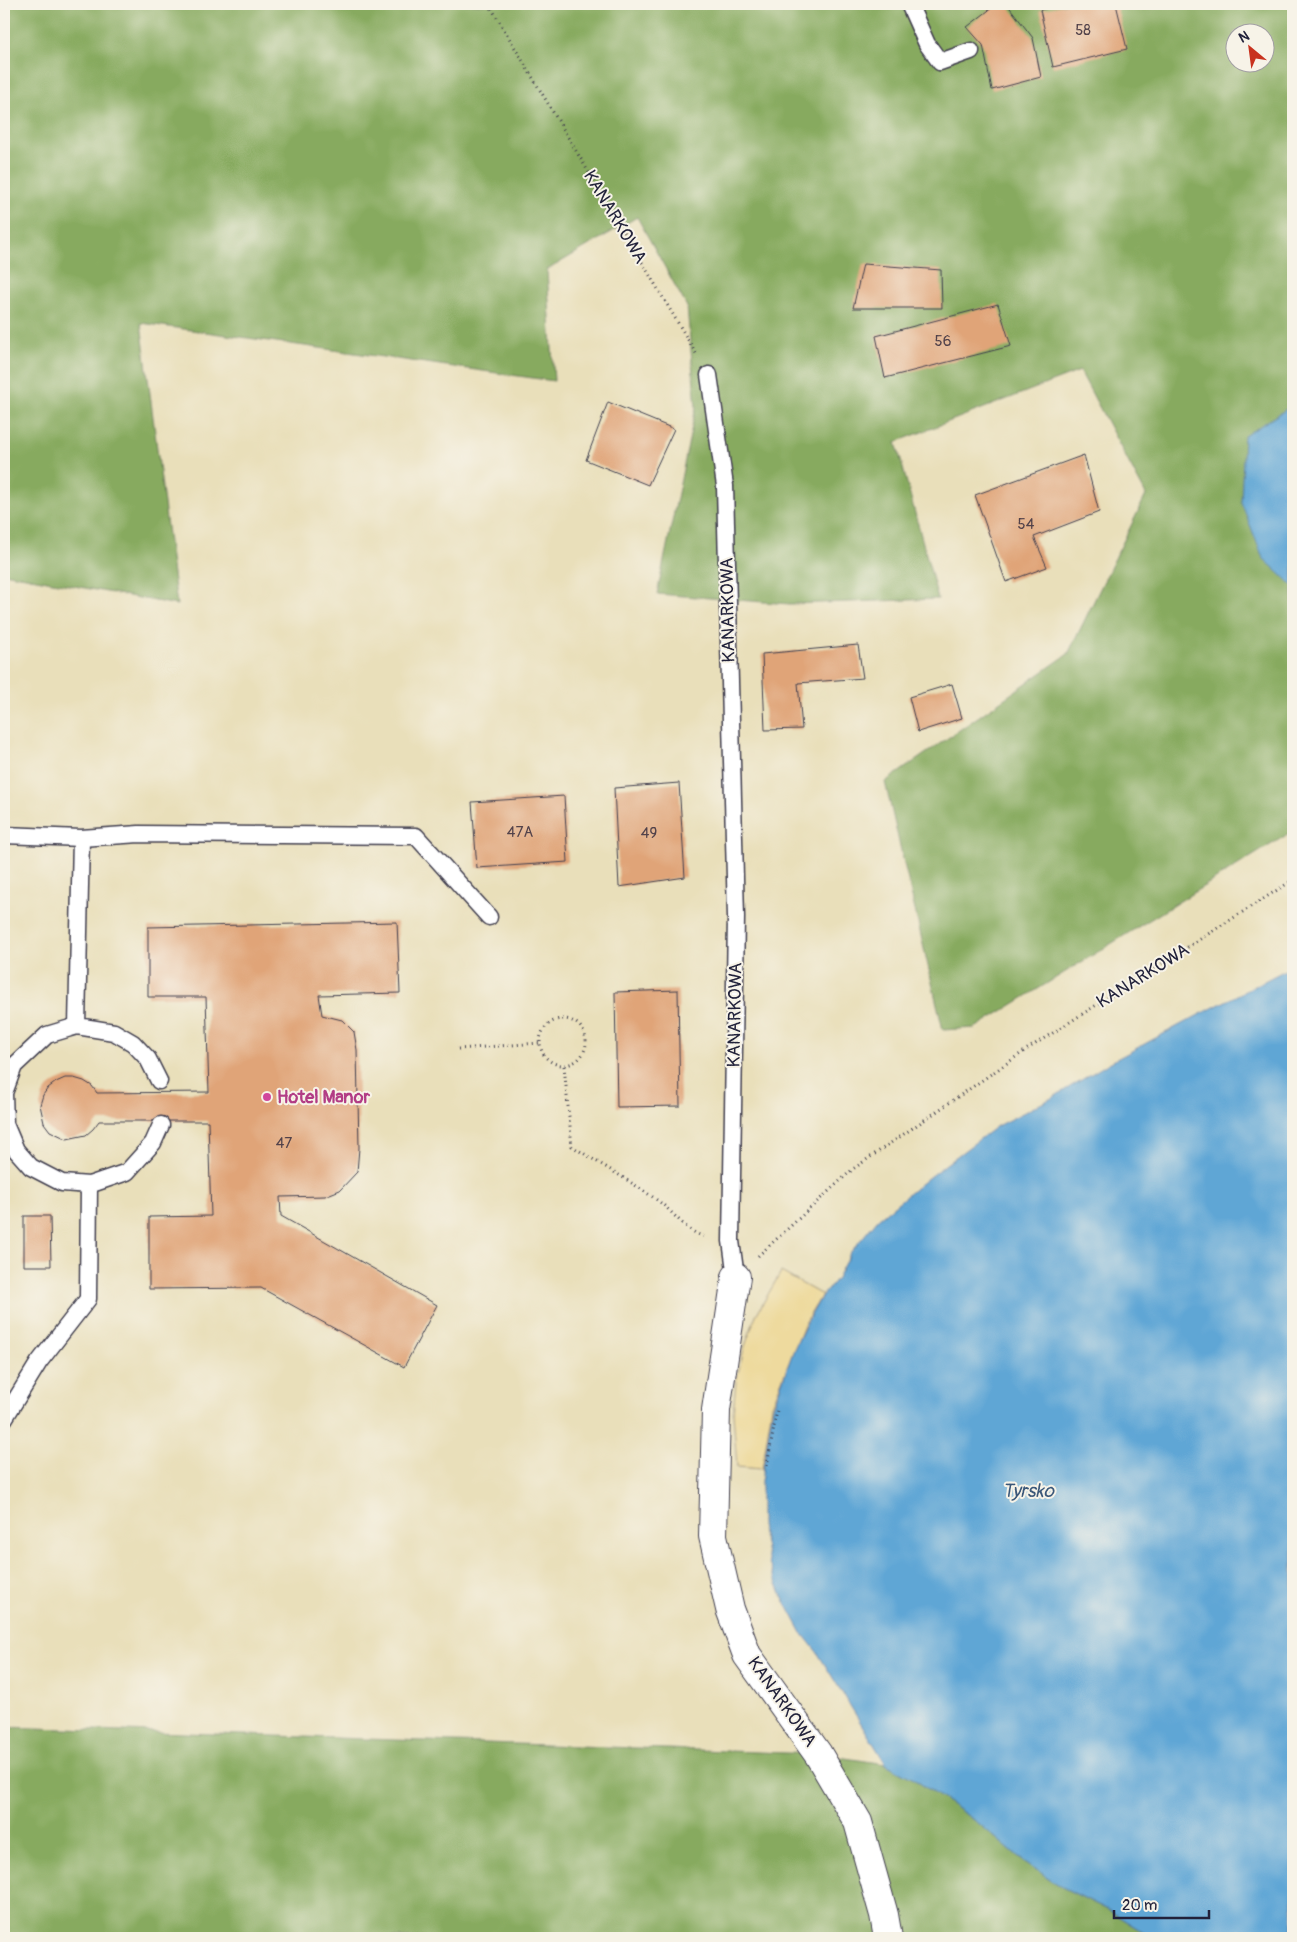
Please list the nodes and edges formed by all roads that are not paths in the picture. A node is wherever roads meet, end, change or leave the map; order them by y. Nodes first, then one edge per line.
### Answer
1 (909, 4) edge
2 (971, 51) dead end
3 (709, 375) road end
4 (4, 836) edge
5 (81, 838) junction
6 (490, 917) dead end
7 (77, 1026) junction
8 (159, 1081) dead end
9 (161, 1125) dead end
10 (89, 1185) junction
11 (736, 1277) joint
12 (4, 1419) edge
13 (888, 1938) edge

1 - 2 lane
3 - 11 lane, KANARKOWA
4 - 5 lane
5 - 6 lane
5 - 7 lane
7 - 8 lane
7 - 10 lane
9 - 10 lane
10 - 12 lane
11 - 13 street, KANARKOWA

